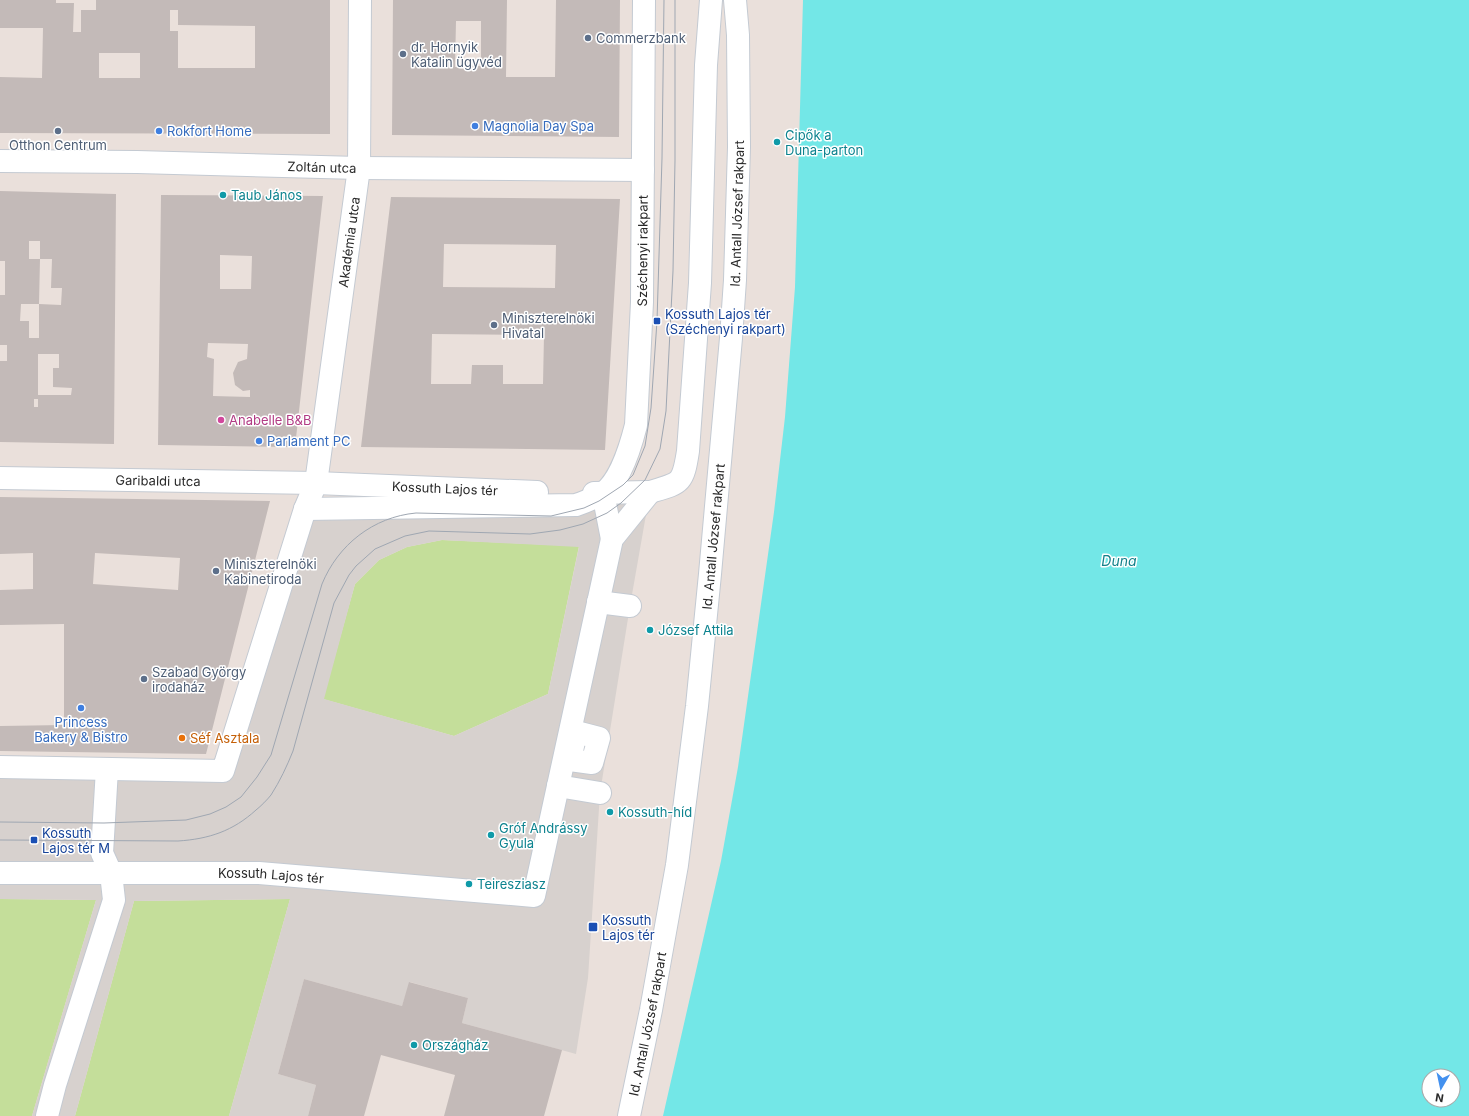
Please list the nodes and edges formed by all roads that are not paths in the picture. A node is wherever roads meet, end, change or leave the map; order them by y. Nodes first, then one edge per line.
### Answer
1 (360, 0) edge
2 (644, 0) edge
3 (711, 0) edge
4 (735, 0) edge
5 (0, 161) edge
6 (359, 168) junction
7 (644, 170) junction
8 (0, 478) edge
9 (316, 483) junction
10 (650, 492) junction
11 (603, 493) junction
12 (305, 508) junction
13 (612, 539) junction
14 (598, 602) junction
15 (630, 606) dead end
16 (0, 767) edge
17 (107, 769) junction
18 (558, 786) junction
19 (600, 793) dead end
20 (0, 873) edge
21 (110, 873) junction
22 (47, 1116) edge
23 (629, 1116) edge

1 - 6 street, Akadémia utca
2 - 7 street, Széchenyi rakpart
3 - 10 street
4 - 23 street, Id. Antall József rakpart
5 - 6 street, Zoltán utca
6 - 7 street, Zoltán utca
6 - 9 street, Akadémia utca
7 - 11 street, Széchenyi rakpart
8 - 9 street, Garibaldi utca
9 - 11 street, Kossuth Lajos tér
9 - 12 street
10 - 11 street, Kossuth Lajos tér
10 - 13 street, Kossuth Lajos tér
11 - 12 street, Kossuth Lajos tér
11 - 13 street, Kossuth Lajos tér
12 - 17 street
13 - 14 street, Kossuth Lajos tér
14 - 15 street
14 - 18 street, Kossuth Lajos tér
16 - 17 street
17 - 21 street
18 - 19 street
18 - 21 street, Kossuth Lajos tér
20 - 21 street, Kossuth Lajos tér
21 - 22 street

